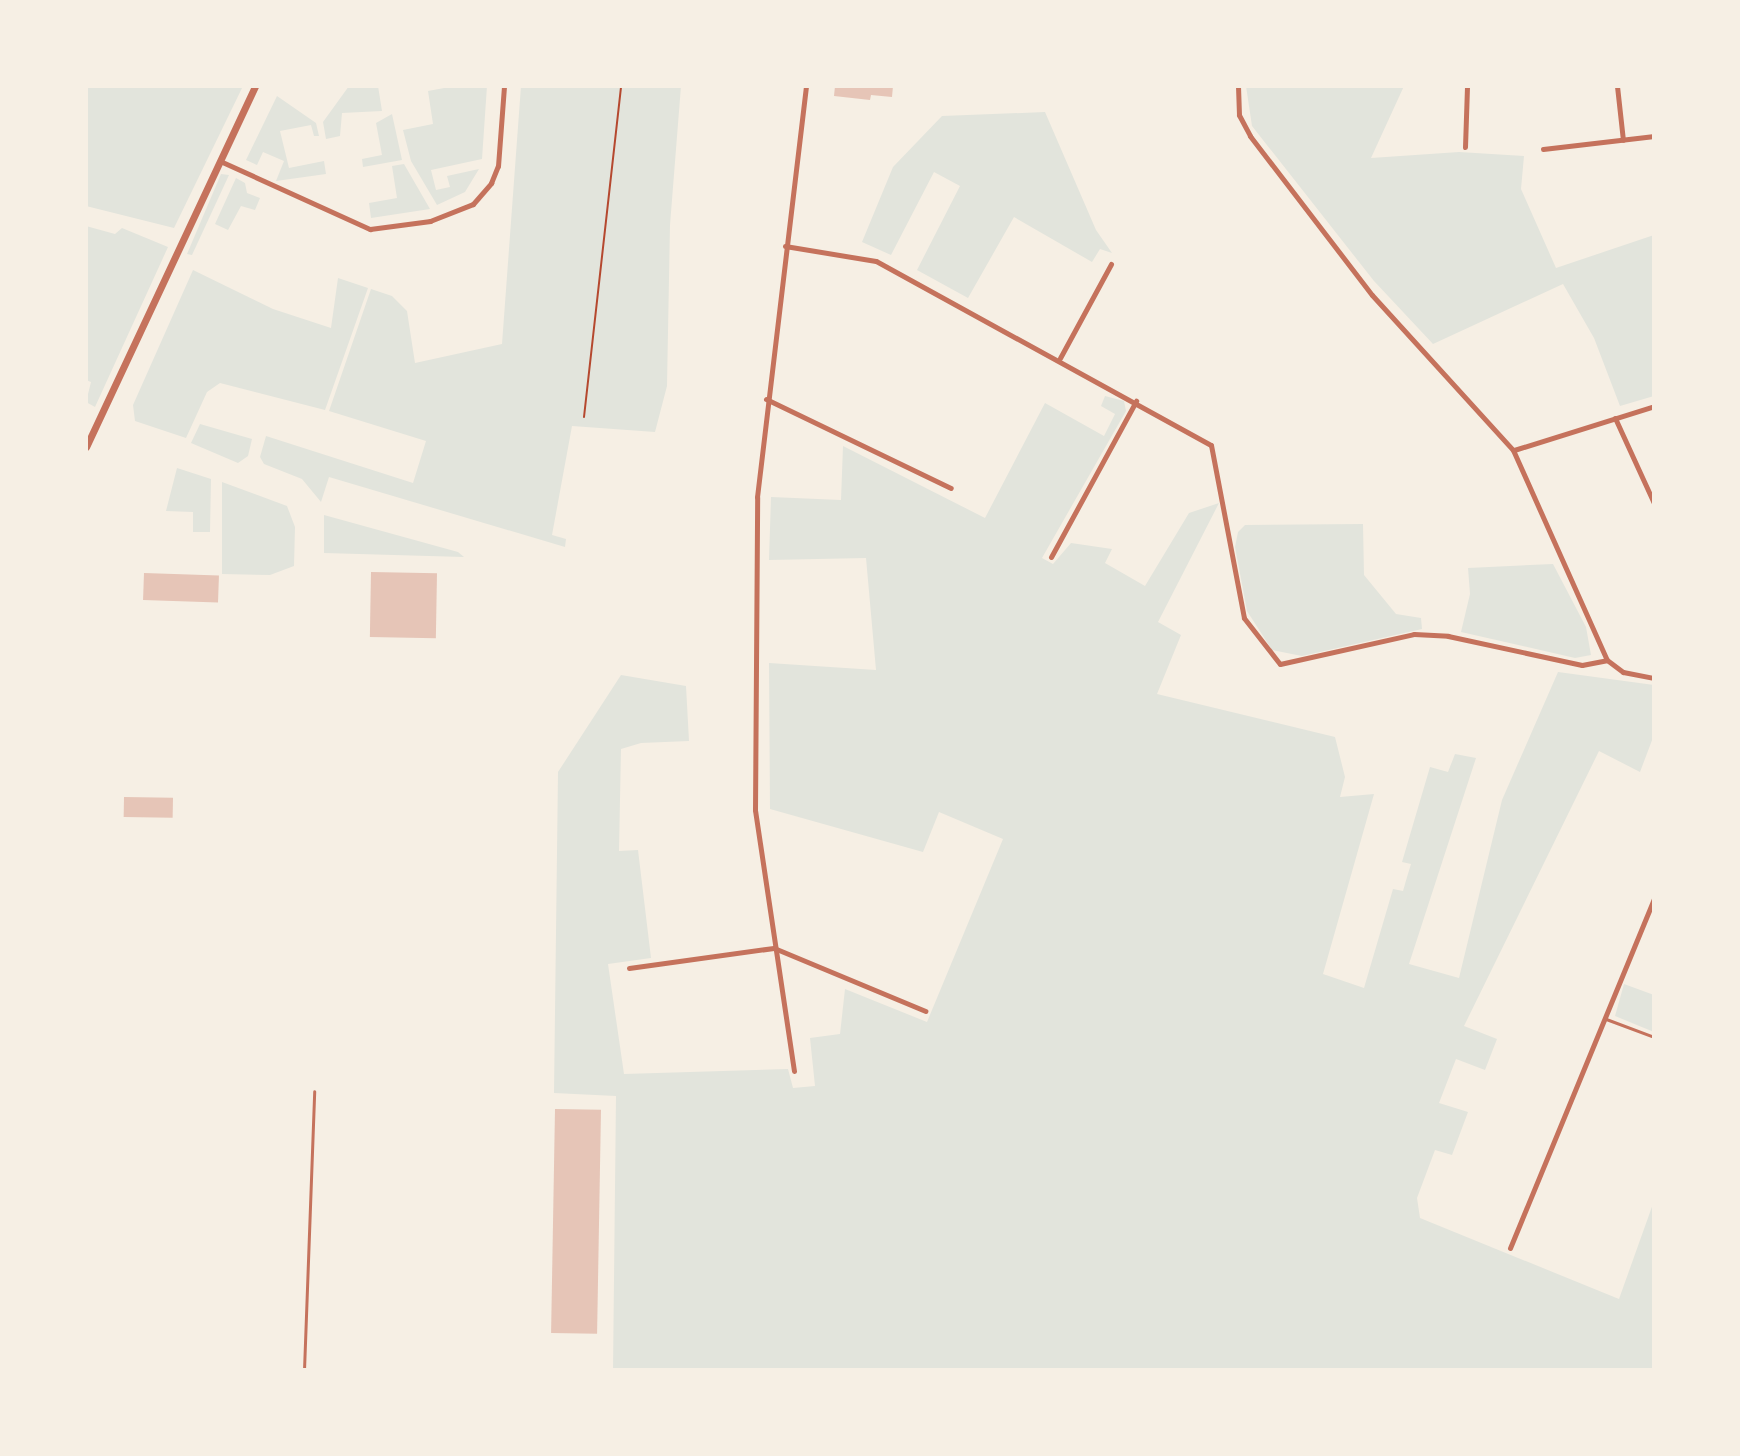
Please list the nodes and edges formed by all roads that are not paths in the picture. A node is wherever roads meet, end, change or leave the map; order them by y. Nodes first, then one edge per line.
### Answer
1 (255, 86) edge
2 (504, 86) edge
3 (806, 86) edge
4 (1238, 86) edge
5 (1467, 86) edge
6 (1617, 86) edge
7 (1654, 136) edge
8 (1623, 140) junction
9 (1465, 147) dead end
10 (1543, 149) dead end
11 (220, 161) junction
12 (785, 246) junction
13 (1111, 264) dead end
14 (1060, 358) junction
15 (766, 399) junction
16 (1136, 401) junction
17 (1654, 406) edge
18 (1615, 418) junction
19 (86, 447) edge
20 (1513, 450) junction
21 (951, 488) dead end
22 (1654, 503) edge
23 (1051, 557) dead end
24 (1607, 660) junction
25 (1654, 678) edge
26 (1654, 899) edge
27 (774, 948) junction
28 (629, 968) dead end
29 (925, 1011) dead end
30 (1606, 1019) junction
31 (1654, 1037) edge
32 (794, 1071) dead end
33 (314, 1091) dead end
34 (1510, 1248) dead end
35 (304, 1370) edge

1 - 11 street
2 - 11 street
3 - 12 street
4 - 20 street
5 - 9 street
6 - 8 street
7 - 8 street
8 - 10 street
11 - 19 street
12 - 14 street
12 - 15 street
13 - 14 street
14 - 16 street
15 - 21 street
15 - 27 street
16 - 23 street
16 - 24 street
17 - 18 street
18 - 20 street
18 - 22 street
20 - 24 street
24 - 25 street
26 - 30 street
27 - 28 street
27 - 29 street
27 - 32 street
30 - 31 lane
30 - 34 street
33 - 35 lane

